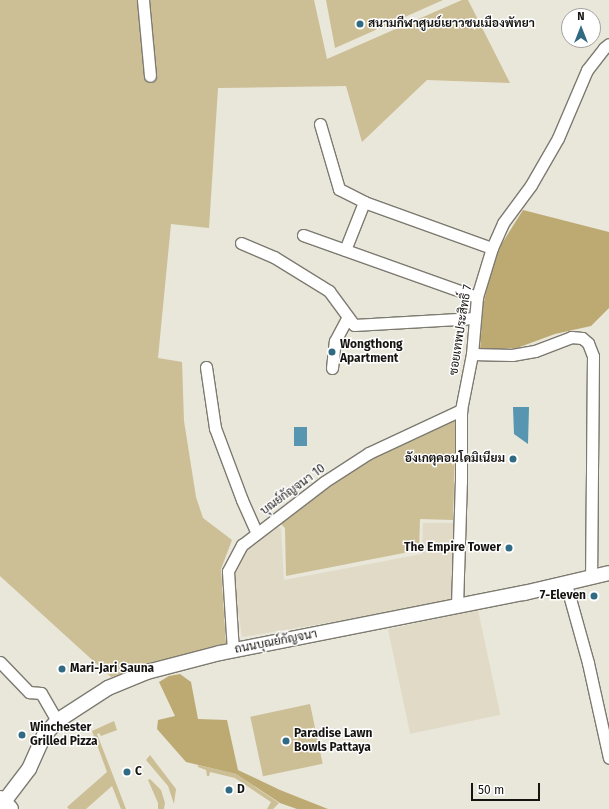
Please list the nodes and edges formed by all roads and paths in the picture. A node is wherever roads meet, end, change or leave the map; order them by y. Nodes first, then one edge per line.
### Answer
1 (143, 0) edge
2 (609, 44) edge
3 (150, 76) dead end
4 (320, 124) dead end
5 (364, 202) junction
6 (303, 235) dead end
7 (241, 243) dead end
8 (492, 248) junction
9 (345, 250) junction
10 (477, 297) junction
11 (348, 317) junction
12 (475, 318) junction
13 (472, 354) junction
14 (206, 367) dead end
15 (332, 368) dead end
16 (461, 410) junction
17 (257, 533) junction
18 (609, 573) edge
19 (591, 576) junction
20 (566, 584) junction
21 (457, 606) junction
22 (233, 651) junction
23 (0, 662) edge
24 (57, 721) junction
25 (609, 758) edge
26 (3, 804) edge

1 - 3 street
2 - 8 street, ซอยเทพประสิทธิ์ 7
4 - 5 street
5 - 8 street
5 - 9 street
6 - 9 street
7 - 11 street
8 - 10 street, ซอยเทพประสิทธิ์ 7
9 - 10 street
10 - 12 street, ซอยเทพประสิทธิ์ 7
11 - 12 street
11 - 15 street
12 - 13 street, ซอยเทพประสิทธิ์ 7
13 - 16 street, ซอยเทพประสิทธิ์ 7
13 - 19 street
14 - 17 street
16 - 17 street, บุณย์กัญจนา 10
16 - 21 street, ซอยเทพประสิทธิ์ 7
17 - 22 street, บุณย์กัญจนา 10
18 - 19 street, ถนนบุณย์กัญจนา
19 - 20 street, ถนนบุณย์กัญจนา
20 - 21 street, ถนนบุณย์กัญจนา
20 - 25 street
21 - 22 street, ถนนบุณย์กัญจนา
22 - 24 street, ถนนบุณย์กัญจนา
23 - 24 street
24 - 26 street, ถนนบุณย์กัญจนา

